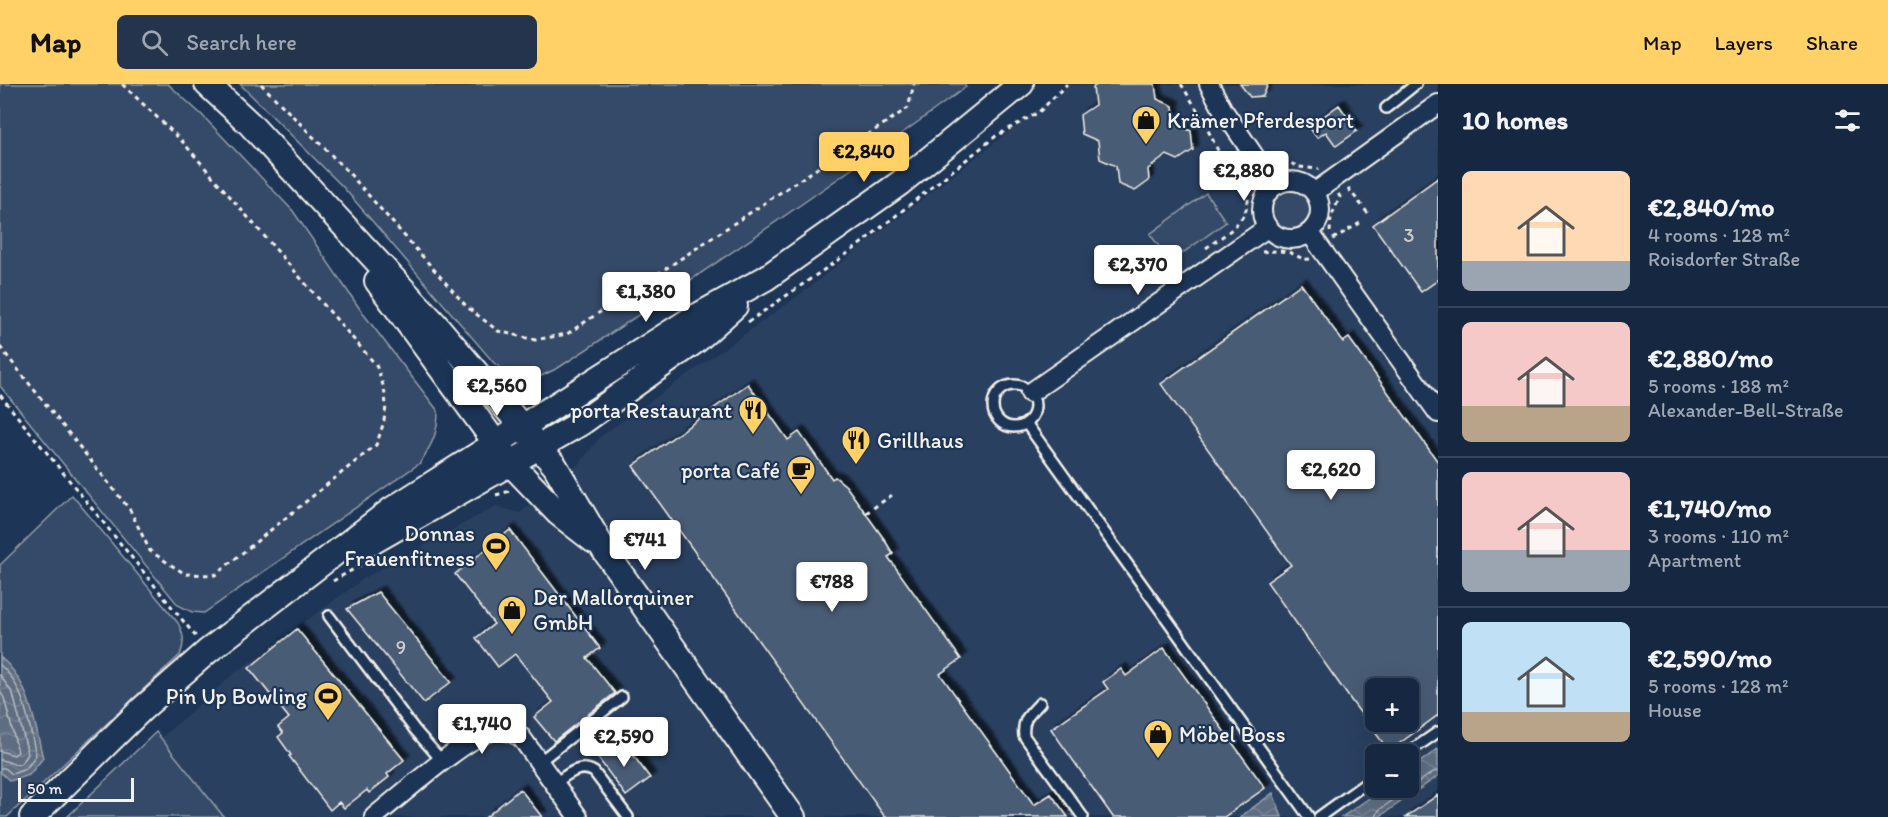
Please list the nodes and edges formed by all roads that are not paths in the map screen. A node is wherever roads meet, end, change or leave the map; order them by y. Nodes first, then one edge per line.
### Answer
1 (207, 84) edge
2 (1021, 84) edge
3 (1199, 84) edge
4 (1209, 84) edge
5 (1416, 84) edge
6 (1438, 104) edge
7 (1386, 108) dead end
8 (1223, 110) junction
9 (1274, 185) junction
10 (1315, 192) junction
11 (332, 214) junction
12 (1268, 228) junction
13 (1310, 232) junction
14 (766, 279) junction
15 (1030, 393) junction
16 (1438, 413) edge
17 (1026, 423) junction
18 (521, 427) junction
19 (495, 443) junction
20 (539, 446) junction
21 (511, 464) junction
22 (604, 550) junction
23 (297, 583) junction
24 (329, 616) dead end
25 (622, 697) dead end
26 (1040, 704) dead end
27 (1438, 732) edge
28 (1419, 745) edge
29 (443, 762) junction
30 (539, 762) junction
31 (554, 784) junction
32 (1365, 784) edge
33 (32, 817) edge
34 (374, 817) edge
35 (578, 817) edge
36 (628, 817) edge
37 (793, 817) edge
38 (1083, 817) edge
39 (1309, 817) edge
40 (1319, 817) edge

1 - 11 main road
2 - 14 main road
3 - 8 street
4 - 8 street
5 - 7 lane
6 - 10 street
8 - 9 street
9 - 10 street
9 - 12 street
10 - 13 street
11 - 18 main road
11 - 19 main road
12 - 13 street
12 - 15 street
13 - 16 street
14 - 18 main road
14 - 20 main road
15 - 17 lane
15 - 17 lane
17 - 39 lane
18 - 19 main road
18 - 20 main road
19 - 21 main road
19 - 23 main road
20 - 21 main road
20 - 22 main road
21 - 22 main road
21 - 23 main road
22 - 37 main road
23 - 33 main road
24 - 29 lane
25 - 30 lane
26 - 38 lane
27 - 28 lane
29 - 30 street
29 - 34 street
30 - 31 street
31 - 35 street
31 - 36 lane
32 - 40 lane

